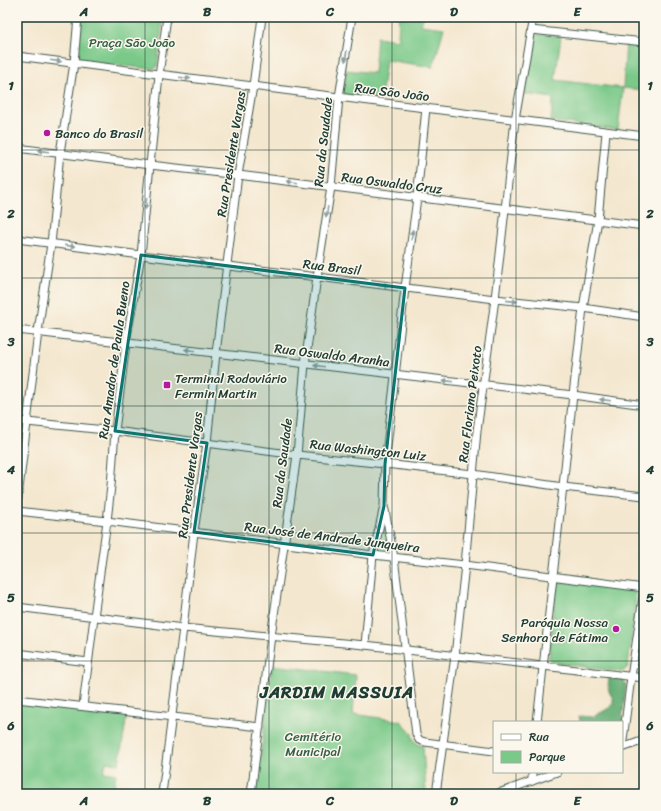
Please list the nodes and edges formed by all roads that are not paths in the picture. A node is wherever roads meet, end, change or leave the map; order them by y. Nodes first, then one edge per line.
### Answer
1 (78, 17) edge
2 (167, 17) edge
3 (262, 17) edge
4 (352, 17) edge
5 (533, 17) edge
6 (531, 30) junction
7 (644, 42) edge
8 (17, 56) edge
9 (74, 64) junction
10 (159, 75) junction
11 (253, 86) junction
12 (339, 97) junction
13 (426, 108) junction
14 (515, 120) junction
15 (606, 132) junction
16 (644, 136) edge
17 (17, 148) edge
18 (60, 153) junction
19 (150, 165) junction
20 (238, 175) junction
21 (331, 187) junction
22 (417, 198) junction
23 (505, 209) junction
24 (598, 220) junction
25 (644, 226) edge
26 (17, 239) edge
27 (51, 244) junction
28 (141, 255) junction
29 (228, 266) junction
30 (317, 277) junction
31 (405, 288) junction
32 (495, 299) junction
33 (583, 308) junction
34 (644, 317) edge
35 (17, 330) edge
36 (38, 332) junction
37 (126, 342) junction
38 (216, 353) junction
39 (306, 364) junction
40 (395, 375) junction
41 (484, 385) junction
42 (573, 396) junction
43 (644, 405) edge
44 (17, 421) edge
45 (28, 422) junction
46 (115, 431) junction
47 (207, 443) junction
48 (297, 455) junction
49 (385, 464) junction
50 (473, 474) junction
51 (563, 487) junction
52 (644, 496) edge
53 (17, 505) edge
54 (384, 506) junction
55 (17, 511) edge
56 (107, 521) junction
57 (194, 532) junction
58 (284, 543) junction
59 (373, 555) junction
60 (394, 558) junction
61 (465, 565) junction
62 (553, 577) junction
63 (644, 589) edge
64 (17, 607) edge
65 (94, 617) junction
66 (183, 628) junction
67 (271, 636) junction
68 (365, 645) junction
69 (405, 650) junction
70 (17, 653) edge
71 (455, 656) junction
72 (88, 662) junction
73 (543, 666) junction
74 (631, 677) junction
75 (644, 678) edge
76 (17, 699) edge
77 (83, 706) junction
78 (172, 716) junction
79 (537, 721) edge
80 (260, 727) junction
81 (623, 740) edge
82 (644, 740) edge
83 (443, 744) junction
84 (623, 748) edge
85 (493, 751) edge
86 (532, 773) edge
87 (554, 773) edge
88 (532, 781) junction
89 (162, 794) edge
90 (251, 794) edge
91 (436, 794) edge
92 (496, 794) edge

1 - 9 street
2 - 10 street, Rua Amador de Paula Bueno
3 - 11 street, Rua Presidente Vargas
4 -> 12 street, Rua da Saudade
5 - 6 street, Rua Floriano Peixoto
6 - 7 street
6 - 14 street, Rua Floriano Peixoto
8 -> 9 street, Rua São João
9 - 10 street, Rua São João
9 - 18 street
10 -> 11 street, Rua São João
10 - 19 street, Rua Amador de Paula Bueno
11 - 12 street, Rua São João
11 - 20 street, Rua Presidente Vargas
12 - 13 street, Rua São João
12 - 21 street, Rua da Saudade
13 - 14 street, Rua São João
13 - 22 street
14 - 15 street, Rua São João
14 - 23 street, Rua Floriano Peixoto
15 - 16 street, Rua São João
15 - 24 street
18 -> 17 street, Rua Oswaldo Cruz
18 - 19 street, Rua Oswaldo Cruz
18 - 27 street
20 -> 19 street, Rua Oswaldo Cruz
19 -> 28 street, Rua Amador de Paula Bueno
21 -> 20 street, Rua Oswaldo Cruz
20 - 29 street, Rua Presidente Vargas
21 - 22 street, Rua Oswaldo Cruz
21 -> 30 street, Rua da Saudade
22 - 23 street, Rua Oswaldo Cruz
31 -> 22 street
23 - 24 street, Rua Oswaldo Cruz
23 - 32 street, Rua Floriano Peixoto
24 - 25 street, Rua Oswaldo Cruz
24 - 33 street
26 - 27 street, Rua Brasil
27 -> 28 street, Rua Brasil
27 - 36 street
28 -> 29 street, Rua Brasil
28 - 37 street, Rua Amador de Paula Bueno
29 - 30 street, Rua Brasil
29 - 38 street, Rua Presidente Vargas
30 -> 31 street, Rua Brasil
30 - 39 street, Rua da Saudade
31 - 32 street, Rua Brasil
31 - 40 street
32 -> 33 street, Rua Brasil
32 - 41 street, Rua Floriano Peixoto
33 - 34 street, Rua Brasil
33 - 42 street
35 - 36 street, Rua Oswaldo Aranha
36 - 37 street, Rua Oswaldo Aranha
36 - 45 street
38 -> 37 street, Rua Oswaldo Aranha
37 - 46 street, Rua Amador de Paula Bueno
38 - 39 street, Rua Oswaldo Aranha
38 - 47 street, Rua Presidente Vargas
40 -> 39 street, Rua Oswaldo Aranha
39 - 48 street, Rua da Saudade
41 -> 40 street, Rua Oswaldo Aranha
40 - 49 street
41 - 42 street, Rua Oswaldo Aranha
41 - 50 street, Rua Floriano Peixoto
43 -> 42 street, Rua Oswaldo Aranha
42 - 51 street
44 - 45 street, Rua Washington Luiz
45 - 46 street, Rua Washington Luiz
45 - 53 street
46 - 47 street, Rua Washington Luiz
46 - 56 street, Rua Amador de Paula Bueno
47 - 48 street, Rua Washington Luiz
47 - 57 street, Rua Presidente Vargas
48 - 49 street, Rua Washington Luiz
48 - 58 street, Rua da Saudade
49 - 50 street, Rua Washington Luiz
49 - 54 street
50 - 51 street, Rua Washington Luiz
50 - 61 street, Rua Floriano Peixoto
51 - 52 street, Rua Washington Luiz
51 - 62 street
54 - 59 street
54 - 60 street
55 - 56 street, Rua José de Andrade Junqueira
56 - 57 street, Rua José de Andrade Junqueira
56 - 65 street, Rua Amador de Paula Bueno
57 - 58 street, Rua José de Andrade Junqueira
57 - 66 street, Rua Presidente Vargas
58 - 59 street, Rua José de Andrade Junqueira
58 - 67 street, Rua da Saudade
59 - 60 street, Rua José de Andrade Junqueira
59 - 68 street
60 - 61 street, Rua José de Andrade Junqueira
60 - 69 street
61 - 62 street, Rua José de Andrade Junqueira
61 - 71 street, Rua Floriano Peixoto
62 - 63 street, Rua José de Andrade Junqueira
62 - 73 street
63 - 74 street
64 - 65 street
65 - 66 street
65 - 72 street, Rua Amador de Paula Bueno
66 - 67 street
66 - 78 street, Rua Presidente Vargas
67 - 68 street
67 - 80 street, Rua da Saudade
68 - 69 street
69 - 71 street
69 - 83 street
70 - 72 street
71 - 73 street
71 - 83 street, Rua Floriano Peixoto
72 - 77 street, Rua Amador de Paula Bueno
73 - 74 street
73 - 79 street
74 - 75 street
74 - 81 street
76 - 77 street
77 - 78 street
78 - 80 street
78 - 89 street, Rua Presidente Vargas
80 - 90 street, Rua da Saudade
82 - 84 street
83 - 85 street
83 - 91 street, Rua Floriano Peixoto
86 - 88 street
87 - 88 street
88 - 92 street

